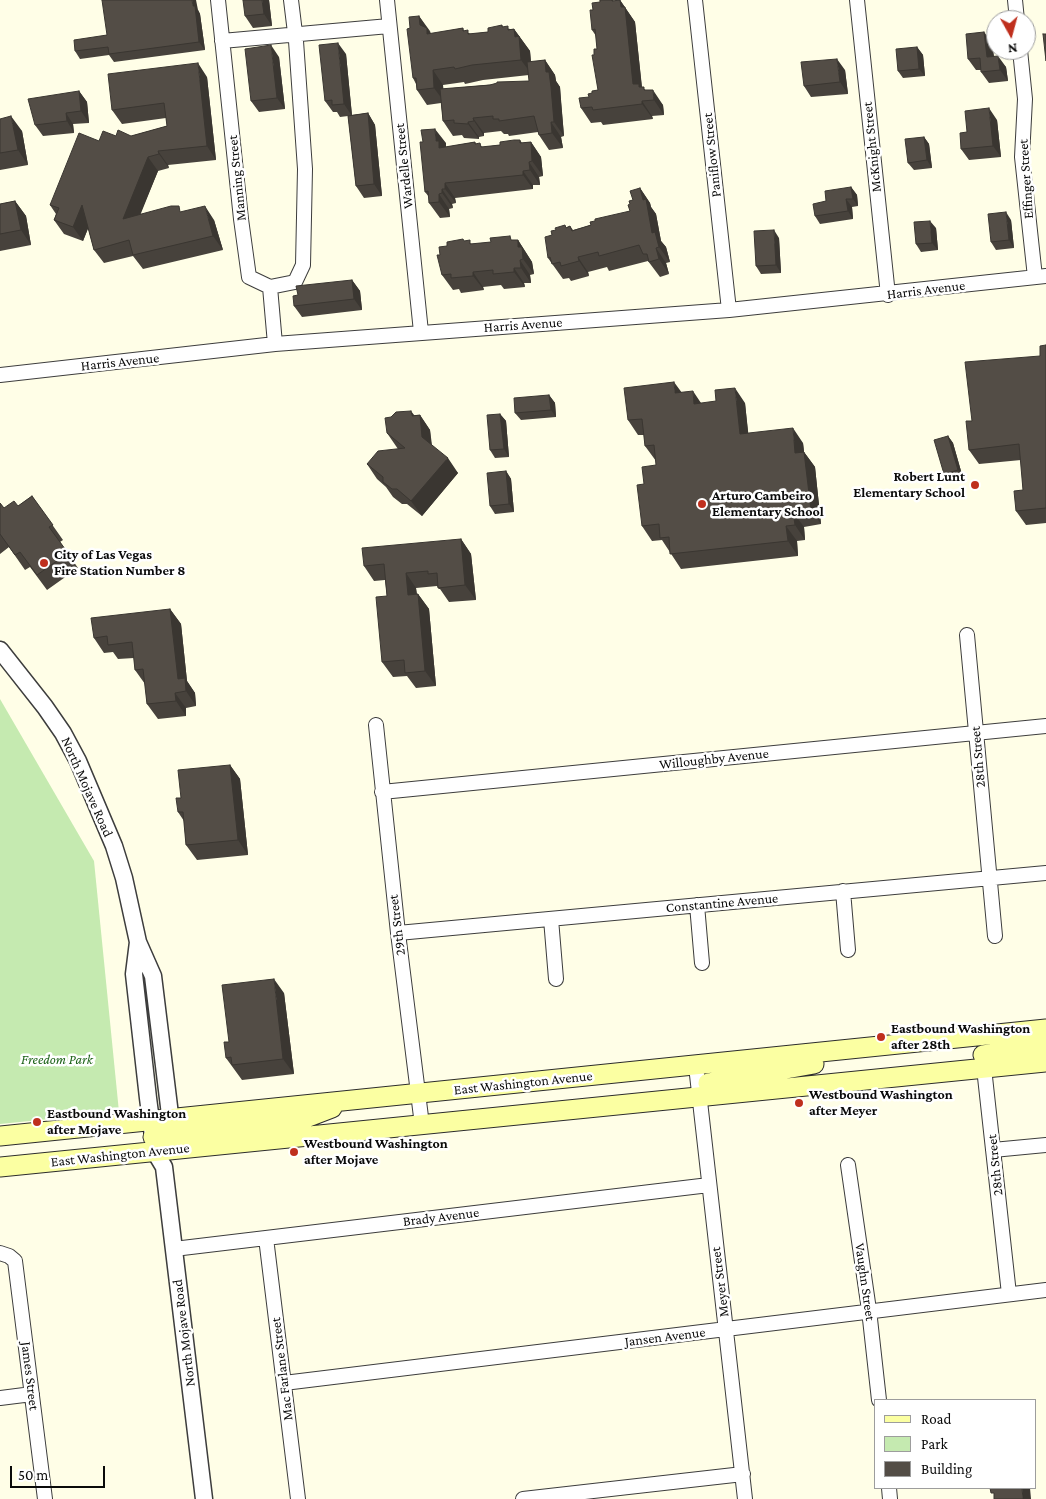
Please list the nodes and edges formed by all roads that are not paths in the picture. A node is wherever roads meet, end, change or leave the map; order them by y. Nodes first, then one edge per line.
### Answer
1 (218, 0) edge
2 (291, 0) edge
3 (387, 0) edge
4 (695, 0) edge
5 (857, 0) edge
6 (390, 26) junction
7 (295, 34) junction
8 (222, 41) junction
9 (1021, 60) edge
10 (1040, 276) edge
11 (270, 287) junction
12 (888, 294) junction
13 (729, 310) junction
14 (421, 332) junction
15 (275, 344) junction
16 (0, 375) edge
17 (967, 635) dead end
18 (0, 650) edge
19 (376, 725) dead end
20 (1046, 726) edge
21 (976, 733) junction
22 (382, 792) junction
23 (1046, 873) edge
24 (990, 878) junction
25 (843, 891) junction
26 (697, 905) junction
27 (551, 919) junction
28 (398, 933) junction
29 (995, 936) dead end
30 (138, 942) junction
31 (848, 950) dead end
32 (702, 963) dead end
33 (556, 979) dead end
34 (1046, 1029) edge
35 (1046, 1046) edge
36 (982, 1053) junction
37 (1046, 1062) edge
38 (697, 1082) junction
39 (418, 1093) junction
40 (422, 1125) junction
41 (172, 1135) junction
42 (0, 1136) edge
43 (156, 1144) junction
44 (1046, 1144) edge
45 (993, 1150) junction
46 (848, 1165) dead end
47 (0, 1167) edge
48 (709, 1185) junction
49 (266, 1238) junction
50 (174, 1249) junction
51 (5, 1254) edge
52 (1046, 1290) edge
53 (1010, 1294) junction
54 (869, 1310) junction
55 (726, 1330) junction
56 (284, 1383) junction
57 (32, 1394) junction
58 (0, 1398) edge
59 (879, 1399) edge
60 (743, 1474) junction
61 (45, 1499) edge
62 (204, 1499) edge
63 (298, 1499) edge
64 (523, 1499) edge
65 (745, 1499) edge

1 - 8 street, Manning Street
2 - 7 street
3 - 6 street, Wardelle Street
4 - 13 street, Paniflow Street
5 - 12 street, McKnight Street
6 - 7 street
6 - 14 street, Wardelle Street
7 - 8 street
7 - 11 street
8 - 11 street, Manning Street
9 - 10 street, Effinger Street
10 - 12 street, Harris Avenue
11 - 15 street
12 - 13 street, Harris Avenue
13 - 14 street, Harris Avenue
14 - 15 street, Harris Avenue
15 - 16 street, Harris Avenue
17 - 21 street, 28th Street
18 - 30 street, North Mojave Road
19 - 22 street, 29th Street
20 - 21 street, Willoughby Avenue
21 - 22 street, Willoughby Avenue
21 - 24 street, 28th Street
22 - 28 street, 29th Street
23 - 24 street, Constantine Avenue
24 - 25 street, Constantine Avenue
24 - 29 street, 28th Street
25 - 26 street, Constantine Avenue
25 - 31 street
26 - 27 street, Constantine Avenue
26 - 32 street
27 - 28 street, Constantine Avenue
27 - 33 street
28 - 39 street, 29th Street
30 - 41 street, North Mojave Road
30 - 43 street, North Mojave Road
34 - 36 main road, East Washington Avenue
35 - 36 main road
36 - 37 main road, East Washington Avenue
36 - 38 main road, East Washington Avenue
36 - 38 main road, East Washington Avenue
36 - 45 street, 28th Street
38 - 39 main road, East Washington Avenue
38 - 40 main road, East Washington Avenue
38 - 48 street, Meyer Street
39 - 40 street, 29th Street
39 - 41 main road, East Washington Avenue
40 - 41 main road, East Washington Avenue
41 - 43 main road, East Washington Avenue
41 - 43 main road, East Washington Avenue
42 - 43 main road, East Washington Avenue
43 - 47 main road, East Washington Avenue
43 - 50 street, North Mojave Road
44 - 45 street
45 - 53 street, 28th Street
46 - 54 street, Vaughn Street
48 - 49 street, Brady Avenue
48 - 55 street, Meyer Street
49 - 50 street, Brady Avenue
49 - 56 street, Mac Farlane Street
50 - 62 street, North Mojave Road
51 - 57 street, James Street
52 - 53 street, Jansen Avenue
53 - 54 street, Jansen Avenue
54 - 55 street, Jansen Avenue
54 - 59 street, Vaughn Street
55 - 56 street, Jansen Avenue
55 - 60 street, Meyer Street
56 - 63 street, Mac Farlane Street
57 - 58 street
57 - 61 street, James Street
60 - 64 street
60 - 65 street, Meyer Street

